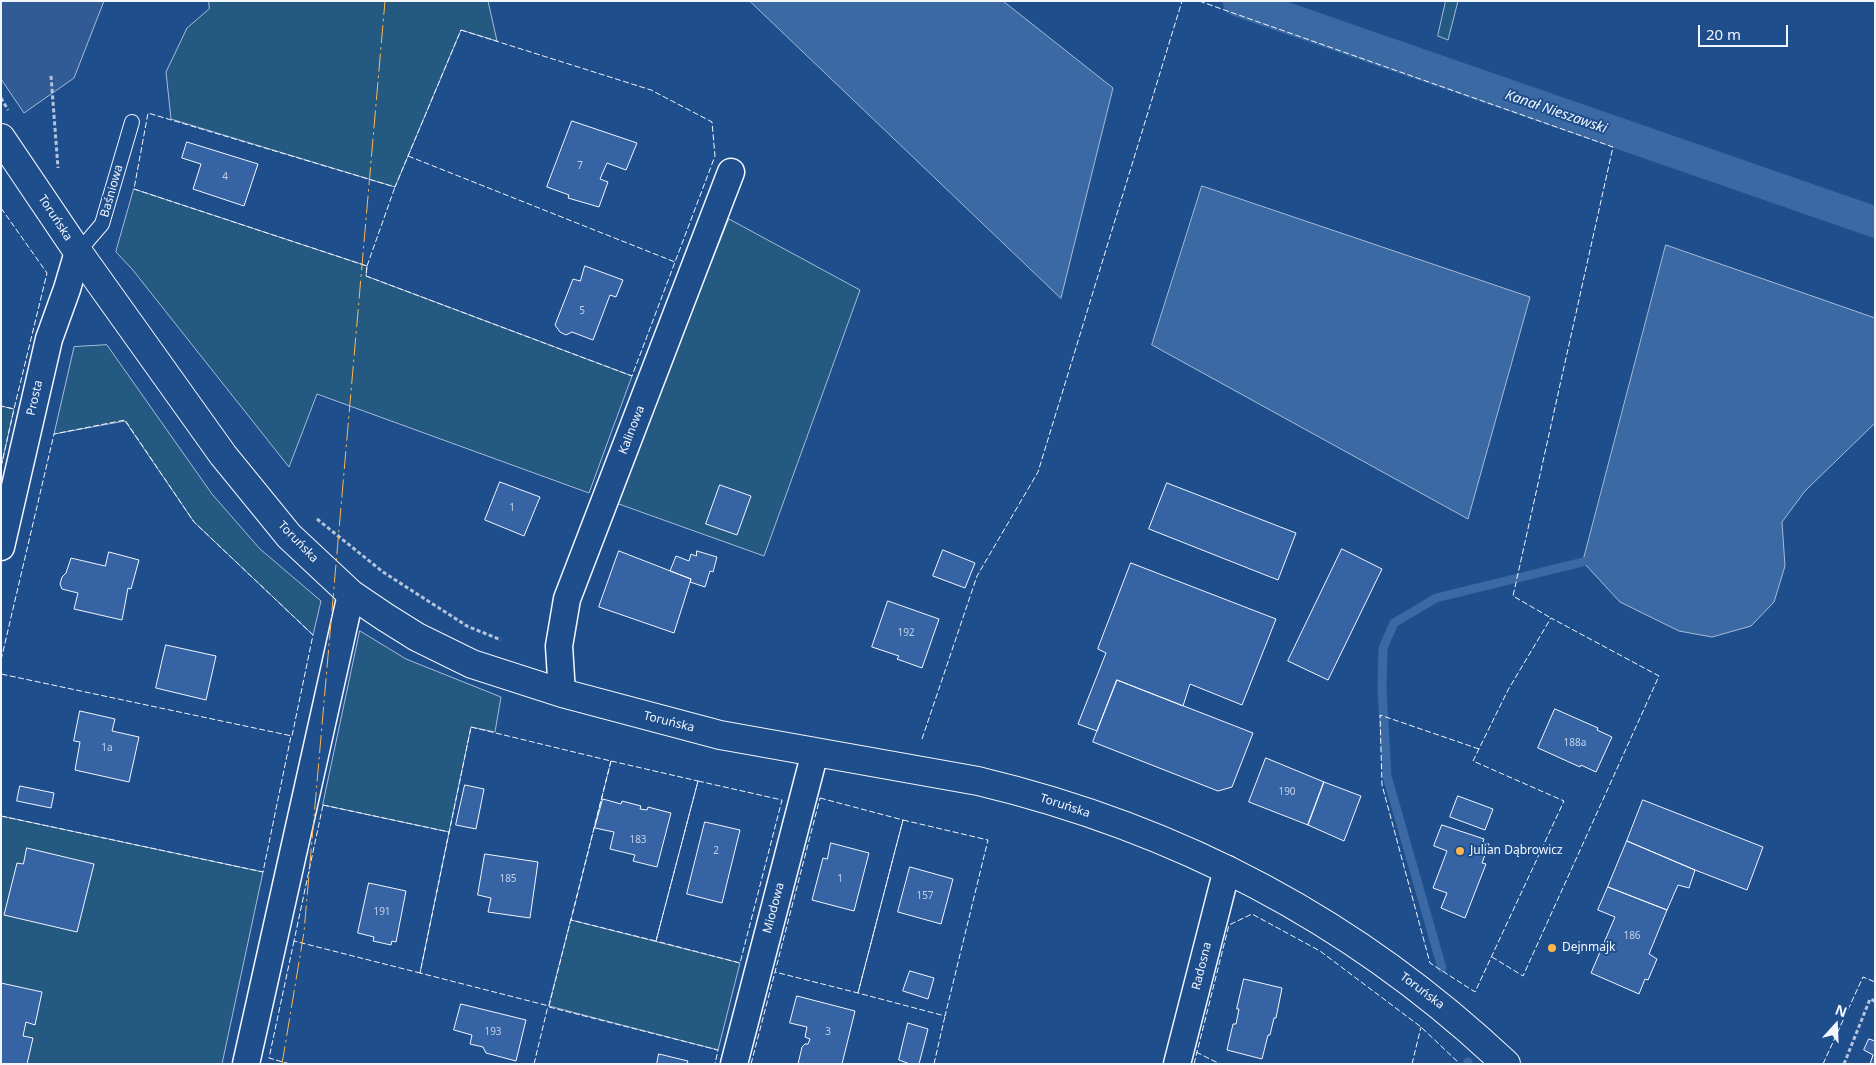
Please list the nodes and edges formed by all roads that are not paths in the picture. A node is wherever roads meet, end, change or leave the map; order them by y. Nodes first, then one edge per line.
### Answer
1 (132, 122) dead end
2 (6, 126) edge
3 (731, 172) dead end
4 (78, 252) junction
5 (1, 547) edge
6 (351, 594) junction
7 (562, 693) junction
8 (815, 752) junction
9 (1227, 869) junction
10 (246, 1064) edge
11 (734, 1064) edge
12 (1177, 1064) edge
13 (1506, 1064) edge

1 - 4 lane, Baśniowa
2 - 4 main road, Toruńska
3 - 7 street, Kalinowa
4 - 5 street, Prosta
4 - 6 main road, Toruńska
6 - 7 main road, Toruńska
6 - 10 street
7 - 8 main road, Toruńska
8 - 9 main road, Toruńska
8 - 11 street, Miodowa
9 - 12 street, Radosna
9 - 13 main road, Toruńska

